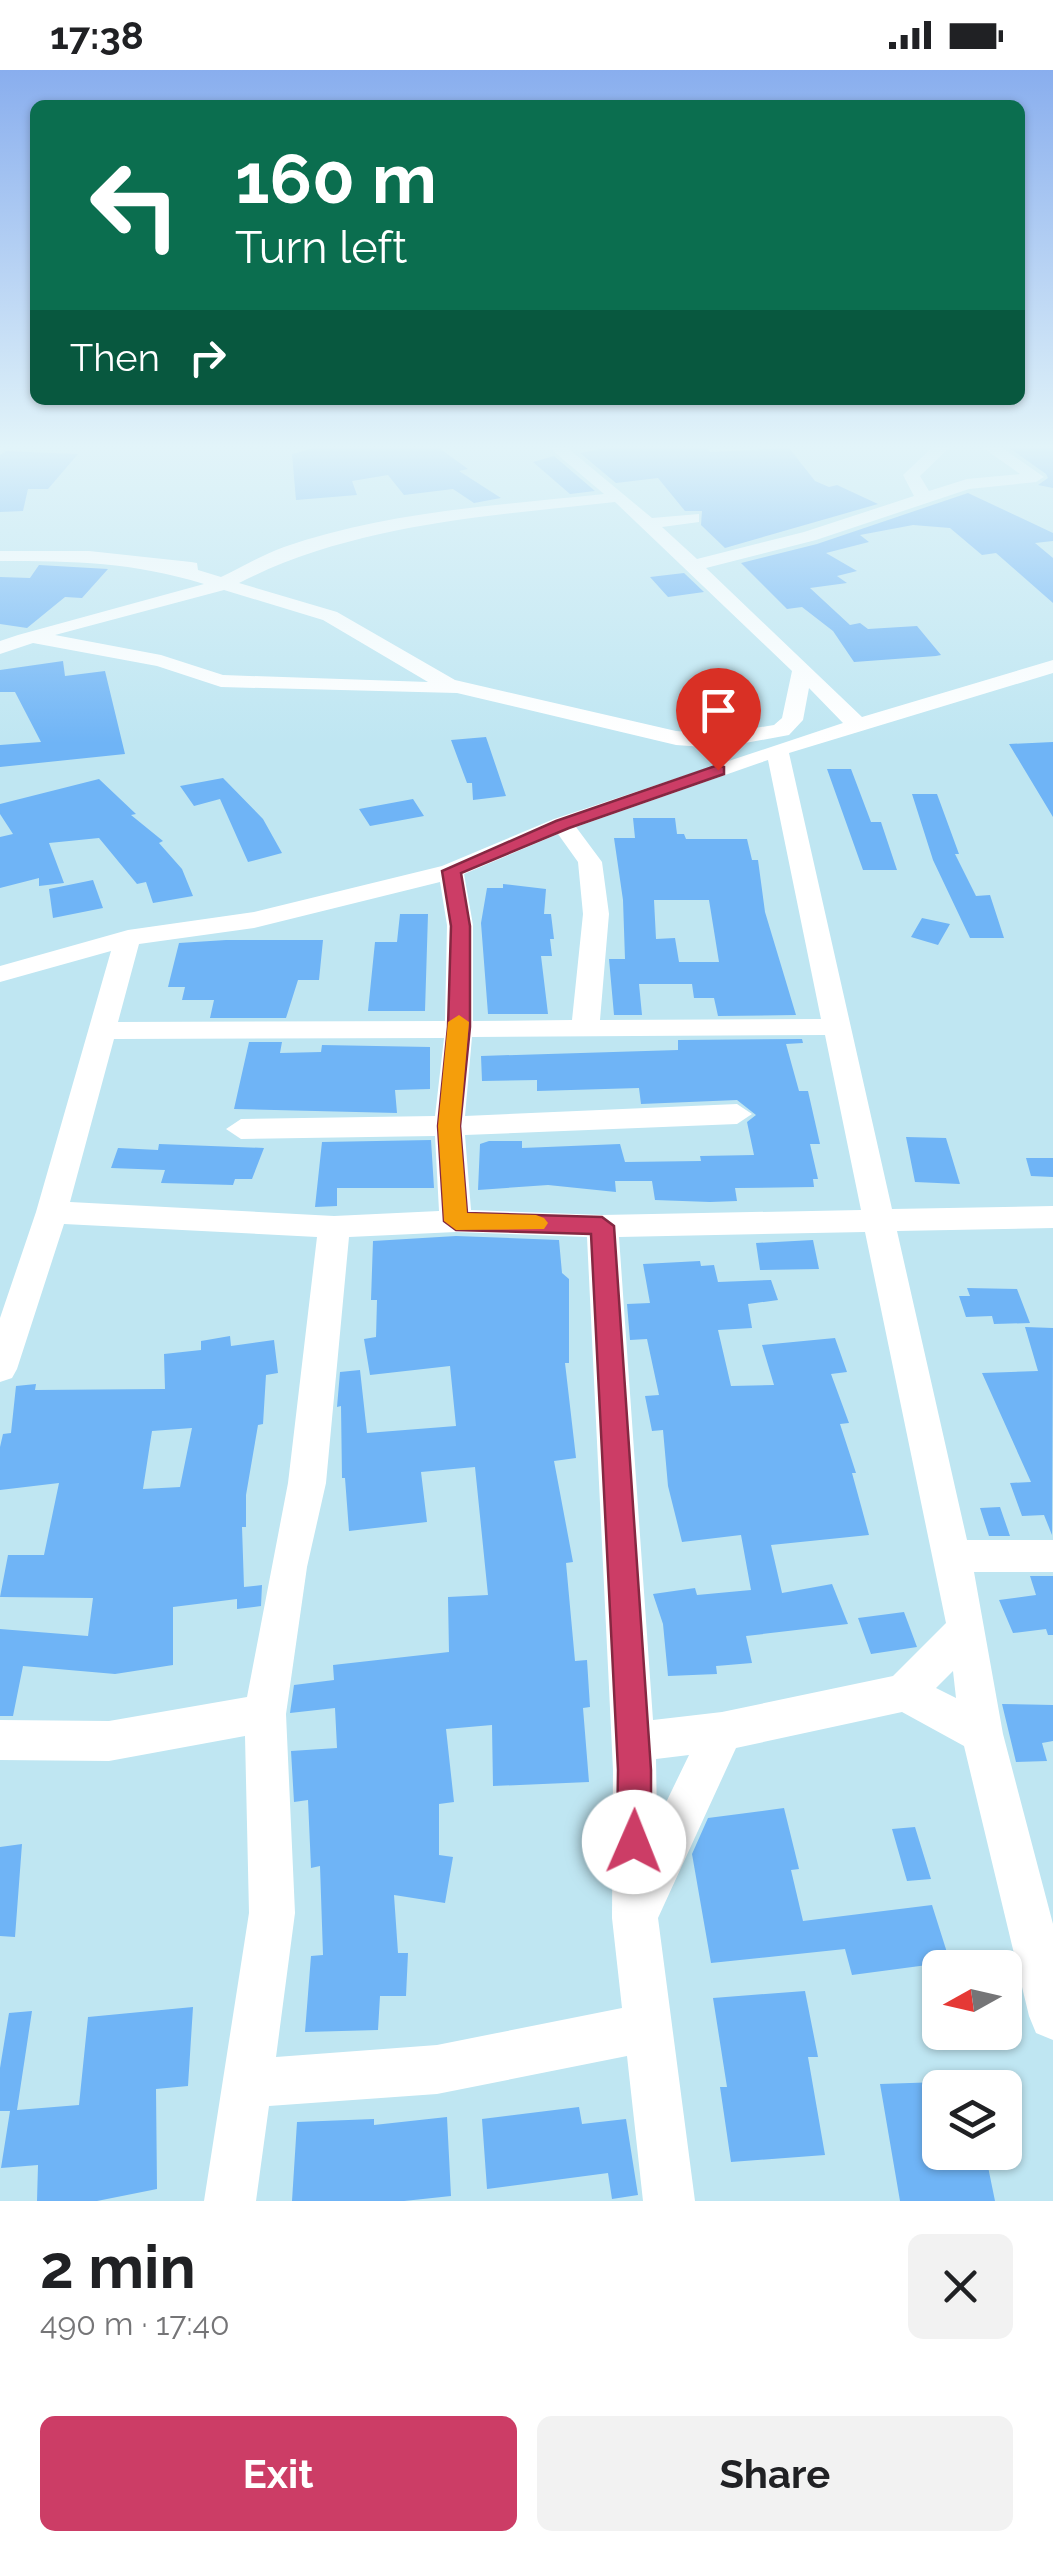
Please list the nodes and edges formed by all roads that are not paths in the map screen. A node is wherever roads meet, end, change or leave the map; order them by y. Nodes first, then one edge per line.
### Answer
1 (325, 544) edge
2 (669, 544) edge
3 (778, 544) edge
4 (276, 555) junction
5 (0, 556) edge
6 (692, 566) junction
7 (171, 568) junction
8 (224, 583) junction
9 (29, 637) junction
10 (0, 648) edge
11 (1053, 666) edge
12 (802, 672) junction
13 (466, 689) junction
14 (857, 725) junction
15 (777, 750) junction
16 (562, 824) junction
17 (451, 871) junction
18 (128, 938) junction
19 (0, 974) edge
20 (459, 1027) junction
21 (836, 1027) junction
22 (105, 1030) junction
23 (585, 1032) junction
24 (737, 1114) dead end
25 (449, 1126) junction
26 (241, 1129) dead end
27 (52, 1212) junction
28 (1053, 1217) edge
29 (456, 1221) junction
30 (880, 1221) junction
31 (602, 1226) junction
32 (334, 1227) junction
33 (0, 1368) edge
34 (951, 1556) junction
35 (1053, 1556) edge
36 (966, 1628) junction
37 (905, 1692) junction
38 (265, 1714) junction
39 (722, 1732) junction
40 (982, 1734) junction
41 (0, 1740) edge
42 (632, 1742) junction
43 (635, 1918) junction
44 (1053, 2016) edge
45 (651, 2028) junction
46 (246, 2082) junction
47 (230, 2201) edge
48 (670, 2201) edge

1 - 4 street
2 - 6 street
3 - 6 street
4 - 7 street
4 - 8 street
5 - 7 street
6 - 12 street
7 - 8 street
8 - 9 street
8 - 13 street
9 - 10 street
9 - 13 street
11 - 14 street
12 - 13 street
12 - 14 street
14 - 15 street
15 - 16 street
15 - 21 street
16 - 17 street
16 - 23 street
17 - 18 street
17 - 20 street
18 - 19 street
18 - 22 street
20 - 22 street
20 - 23 street
20 - 25 street
21 - 23 street
21 - 30 street
22 - 27 street
24 - 25 street
25 - 26 street
25 - 29 street
27 - 32 street
27 - 33 street
28 - 30 street
29 - 31 street
29 - 32 street
30 - 31 street
30 - 34 street
31 - 42 street
32 - 38 street
34 - 35 street
34 - 36 street
36 - 37 street
36 - 40 street
37 - 39 street
37 - 40 street
38 - 41 street
38 - 46 street
39 - 42 street
39 - 43 street
40 - 44 street
42 - 43 street
43 - 45 street
45 - 46 street
45 - 48 street
46 - 47 street

